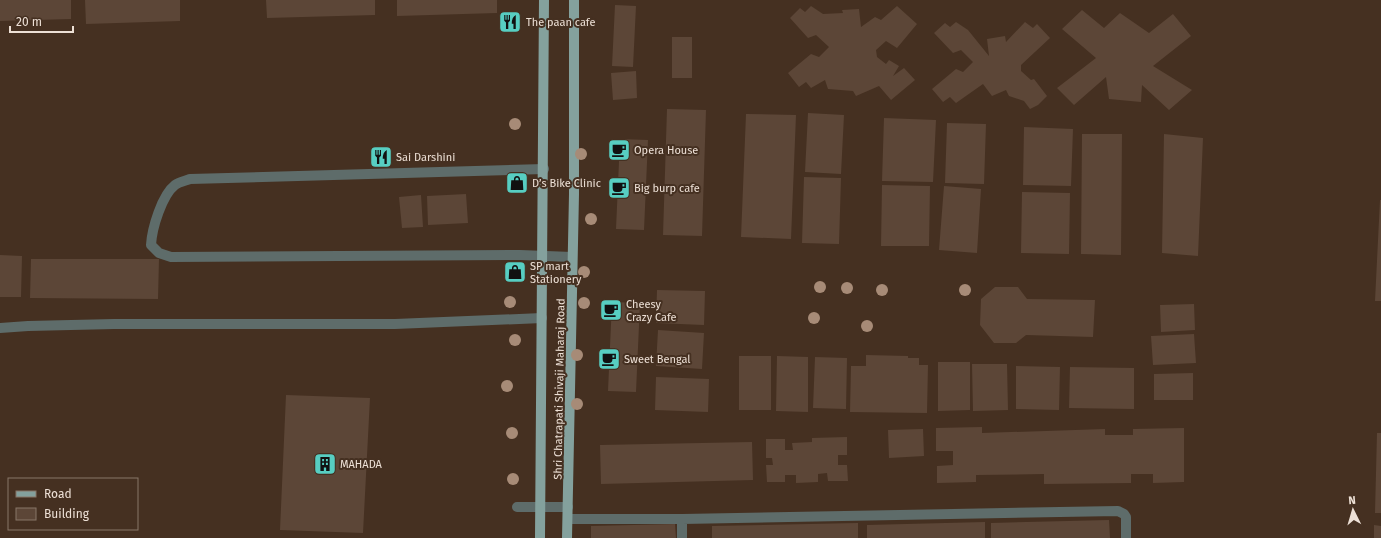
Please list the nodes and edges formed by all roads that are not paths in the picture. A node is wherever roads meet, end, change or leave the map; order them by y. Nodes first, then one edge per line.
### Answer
1 (544, 0) edge
2 (574, 0) edge
3 (544, 169) junction
4 (542, 256) junction
5 (572, 257) junction
6 (542, 318) junction
7 (0, 328) edge
8 (517, 506) dead end
9 (542, 507) junction
10 (568, 507) junction
11 (568, 519) junction
12 (682, 519) junction
13 (540, 538) edge
14 (567, 538) edge
15 (682, 538) edge
16 (1126, 538) edge

1 - 3 main road, Shri Chatrapati Shivaji Maharaj Road
2 - 5 main road, Shri Chatrapati Shivaji Maharaj Road
3 - 4 main road, Shri Chatrapati Shivaji Maharaj Road
3 - 4 street
4 - 5 street
4 - 6 main road, Shri Chatrapati Shivaji Maharaj Road
5 - 10 main road, Shri Chatrapati Shivaji Maharaj Road
6 - 7 street
6 - 9 main road, Shri Chatrapati Shivaji Maharaj Road
8 - 9 street
9 - 10 street
9 - 13 main road, Shri Chatrapati Shivaji Maharaj Road
10 - 11 main road, Shri Chatrapati Shivaji Maharaj Road
11 - 12 street
11 - 14 main road, Shri Chatrapati Shivaji Maharaj Road
12 - 15 street
12 - 16 street

